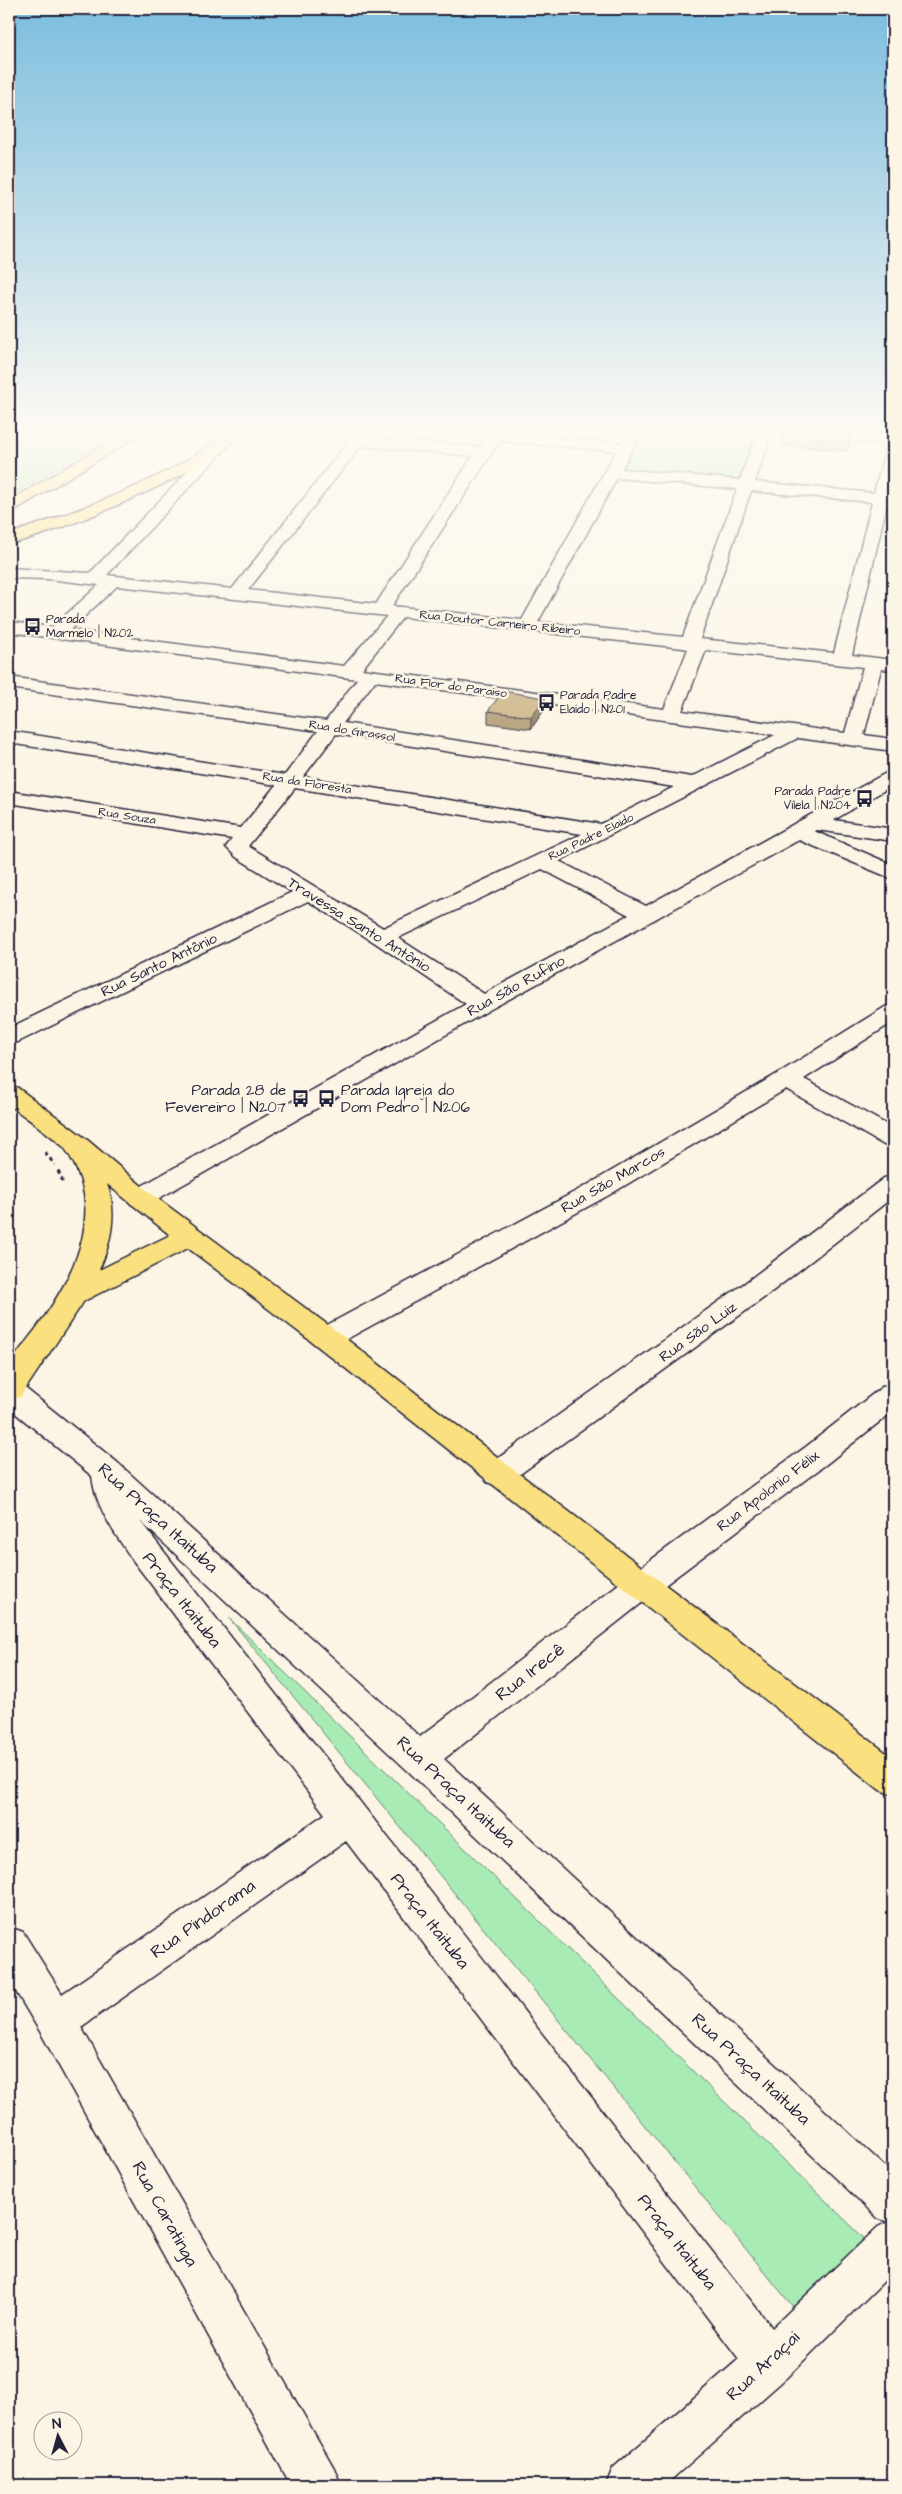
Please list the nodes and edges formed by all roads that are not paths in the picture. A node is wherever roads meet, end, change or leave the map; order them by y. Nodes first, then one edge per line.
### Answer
1 (124, 547) edge
2 (274, 547) edge
3 (427, 547) edge
4 (571, 547) edge
5 (725, 547) edge
6 (868, 547) edge
7 (9, 562) edge
8 (9, 573) edge
9 (48, 574) junction
10 (94, 579) junction
11 (112, 582) junction
12 (236, 595) junction
13 (389, 611) junction
14 (527, 626) junction
15 (9, 627) edge
16 (56, 633) junction
17 (694, 644) junction
18 (842, 660) junction
19 (873, 663) junction
20 (893, 665) edge
21 (350, 672) junction
22 (370, 675) junction
23 (9, 682) edge
24 (671, 715) junction
25 (330, 728) junction
26 (797, 731) junction
27 (9, 736) edge
28 (853, 740) junction
29 (893, 745) edge
30 (292, 780) junction
31 (695, 784) junction
32 (888, 785) edge
33 (9, 797) edge
34 (806, 828) junction
35 (604, 831) junction
36 (893, 835) edge
37 (241, 840) junction
38 (542, 860) junction
39 (893, 873) edge
40 (308, 893) junction
41 (646, 915) junction
42 (382, 936) junction
43 (483, 1004) junction
44 (893, 1012) edge
45 (9, 1037) edge
46 (786, 1079) junction
47 (9, 1093) edge
48 (893, 1139) edge
49 (76, 1144) junction
50 (893, 1184) edge
51 (140, 1198) junction
52 (190, 1236) junction
53 (74, 1294) junction
54 (326, 1338) junction
55 (9, 1390) edge
56 (893, 1395) edge
57 (107, 1470) junction
58 (498, 1474) junction
59 (642, 1586) junction
60 (420, 1758) junction
61 (893, 1779) edge
62 (350, 1817) junction
63 (9, 1945) edge
64 (56, 2021) junction
65 (893, 2203) edge
66 (893, 2242) edge
67 (770, 2362) junction
68 (317, 2485) edge
69 (630, 2485) edge

1 - 10 street
2 - 12 street
3 - 13 street
4 - 14 street
5 - 17 street
6 - 18 street
7 - 9 street, Rua Doutor Carneiro Ribeiro
8 - 9 street, Rua Doutor Carneiro Ribeiro
9 - 10 street, Rua Doutor Carneiro Ribeiro
10 - 11 street, Rua Doutor Carneiro Ribeiro
11 - 12 street, Rua Doutor Carneiro Ribeiro
11 - 16 street
12 - 13 street, Rua Doutor Carneiro Ribeiro
13 - 14 street, Rua Doutor Carneiro Ribeiro
13 - 21 street
14 - 17 street, Rua Doutor Carneiro Ribeiro
15 - 16 street, Rua Flor do Paraíso
16 - 21 street, Rua Flor do Paraíso
17 - 18 street, Rua Doutor Carneiro Ribeiro
17 - 24 street
18 - 19 street, Rua Doutor Carneiro Ribeiro
19 - 20 street, Rua Doutor Carneiro Ribeiro
19 - 28 street
21 - 22 street, Rua Flor do Paraíso
22 - 24 street, Rua Flor do Paraíso
22 - 25 street
23 - 25 street, Rua do Girassol
24 - 26 street, Rua Flor do Paraíso
25 - 30 street
25 - 31 street, Rua do Girassol
26 - 28 street, Rua Flor do Paraíso
26 - 31 street, Rua Padre Elaido
27 - 30 street, Rua da Floresta
28 - 29 street, Rua Flor do Paraíso
30 - 35 street, Rua da Floresta
30 - 37 street
31 - 35 street, Rua Padre Elaido
32 - 34 street, Rua São Rufino
33 - 37 street, Rua Souza
34 - 36 street
34 - 39 street
34 - 41 street, Rua São Rufino
35 - 38 street, Rua Padre Elaido
37 - 40 street, Travessa Santo Antônio
38 - 41 street
38 - 42 street, Rua Padre Elaido
40 - 42 street, Travessa Santo Antônio
40 - 45 street, Rua Santo Antônio
41 - 43 street, Rua São Rufino
42 - 43 street, Travessa Santo Antônio
43 - 51 street, Rua São Rufino
44 - 46 street, Rua São Marcos
46 - 48 street
46 - 54 street, Rua São Marcos
47 - 49 main road
49 - 51 main road
49 - 53 main road
50 - 58 street, Rua São Luiz
51 - 52 main road
52 - 53 main road
52 - 54 main road
53 - 55 main road
54 - 58 main road
55 - 57 street, Rua Praça Itaituba
56 - 59 street, Rua Apolonio Félix
57 - 60 street, Rua Praça Itaituba
57 - 62 street, Praça Itaituba
58 - 59 main road
59 - 60 street, Rua Irecê
59 - 61 main road
60 - 65 street, Rua Praça Itaituba
62 - 64 street, Rua Pindorama
62 - 67 street, Praça Itaituba
63 - 64 street, Rua Caratinga
64 - 68 street, Rua Caratinga
66 - 67 street, Rua Araçai
67 - 69 street, Rua Araçai

